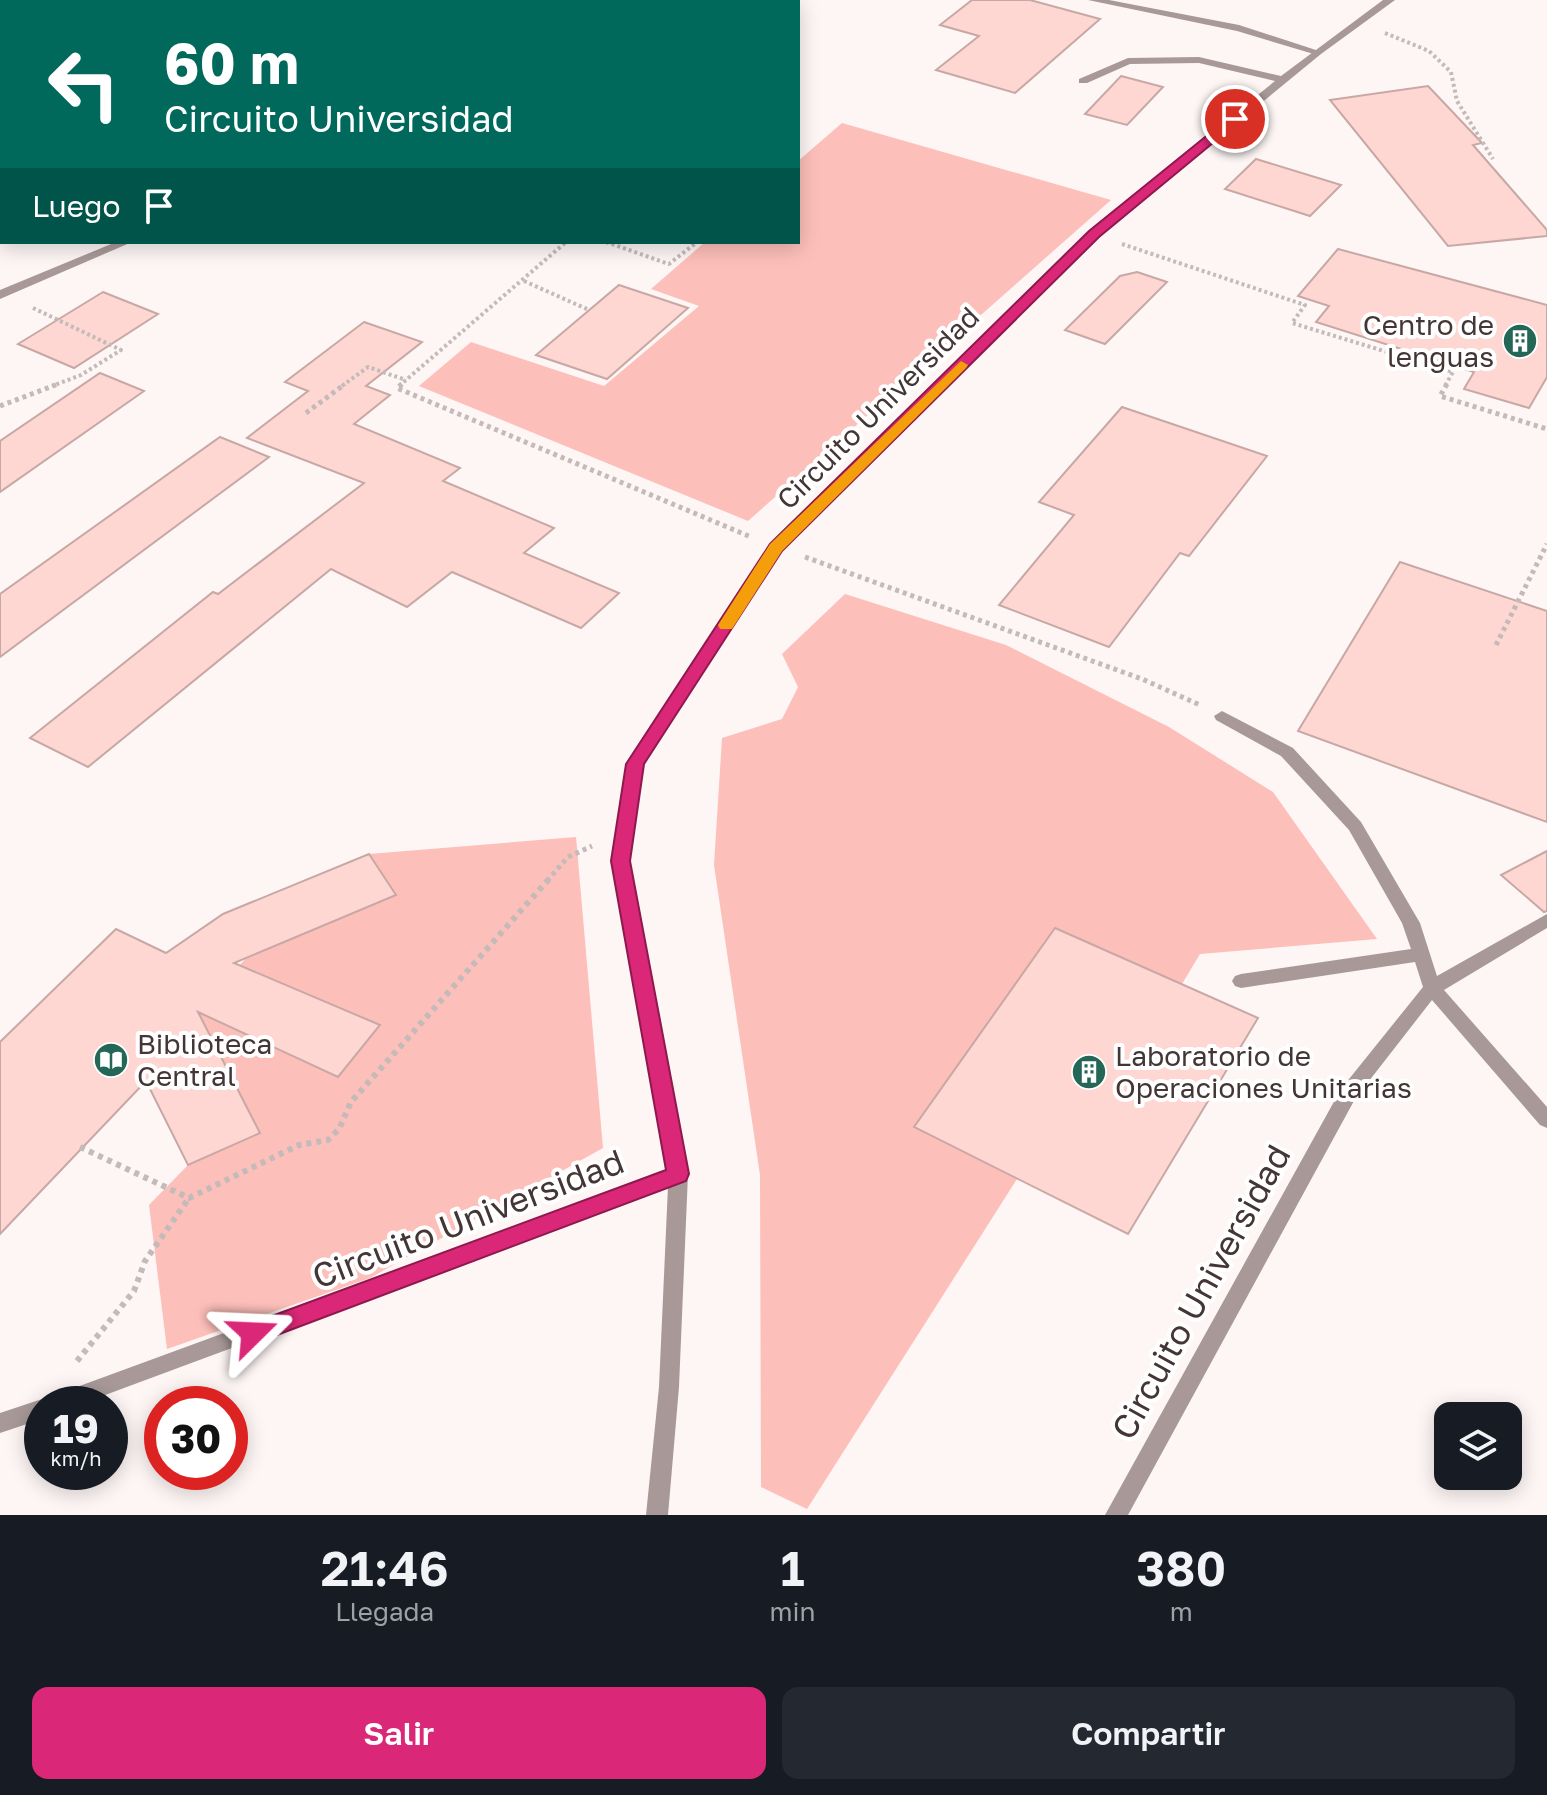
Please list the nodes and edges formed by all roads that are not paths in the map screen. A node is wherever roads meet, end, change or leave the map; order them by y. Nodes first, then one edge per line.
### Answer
1 (1093, 0) edge
2 (1390, 0) edge
3 (1317, 52) junction
4 (1283, 80) junction
5 (1083, 81) dead end
6 (121, 244) edge
7 (1, 294) edge
8 (1222, 716) road end
9 (1547, 920) edge
10 (1421, 954) junction
11 (1241, 981) dead end
12 (1432, 988) junction
13 (1547, 1120) edge
14 (678, 1174) junction
15 (104, 1386) edge
16 (24, 1415) edge
17 (0, 1423) edge
18 (657, 1515) edge
19 (1116, 1515) edge

1 - 3 street
2 - 3 street, Circuito Universidad
3 - 4 street, Circuito Universidad
4 - 5 street
4 - 14 street, Circuito Universidad
6 - 7 street
8 - 10 street
9 - 12 street, Circuito Universidad
10 - 11 street
10 - 12 street
12 - 13 street
12 - 19 street, Circuito Universidad
14 - 15 street, Circuito Universidad
14 - 18 street, Circuito Universidad
16 - 17 street

